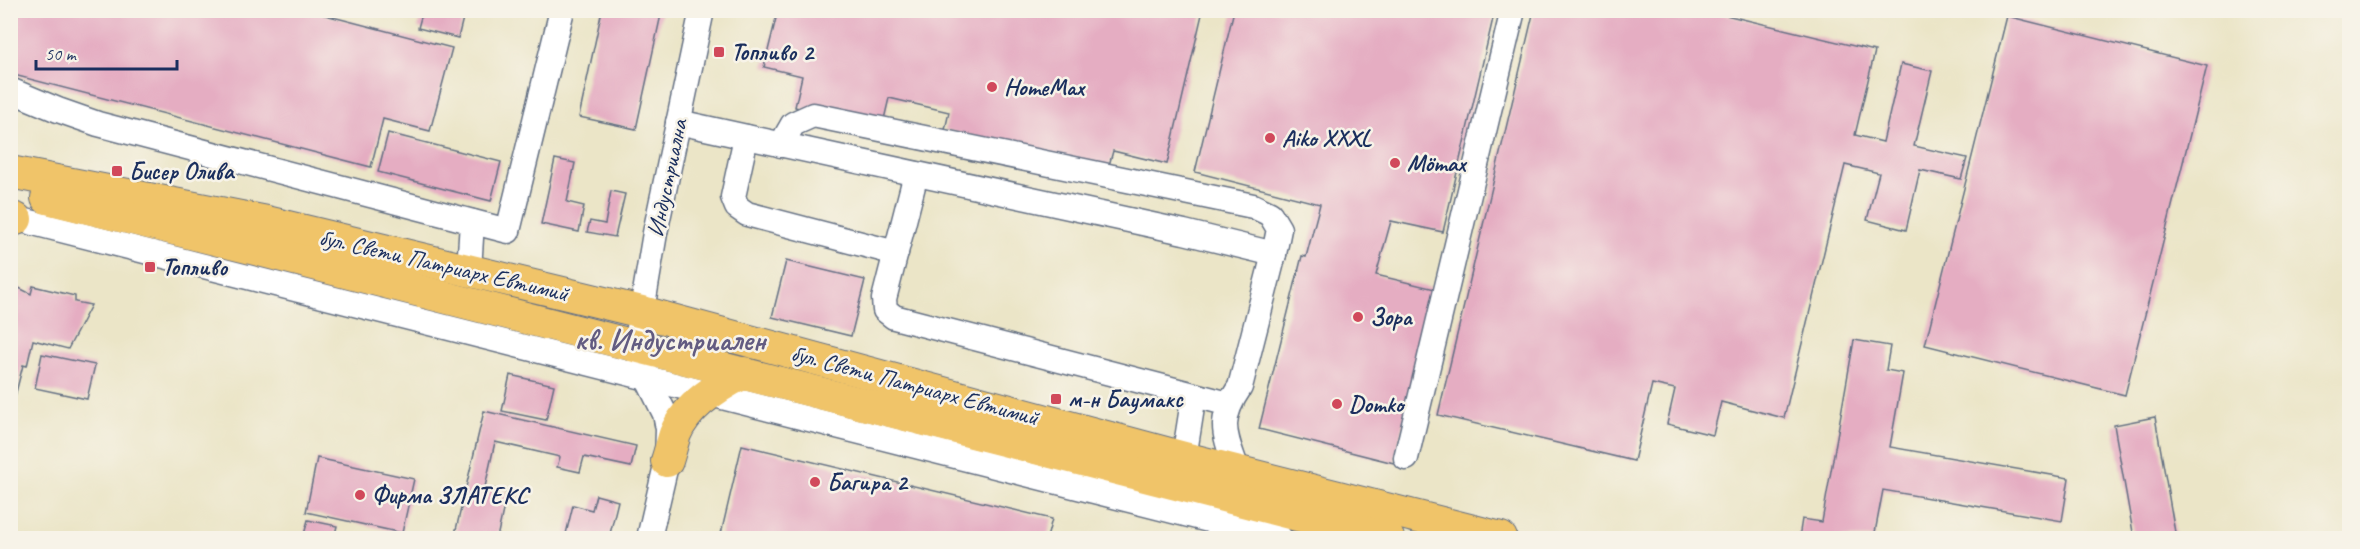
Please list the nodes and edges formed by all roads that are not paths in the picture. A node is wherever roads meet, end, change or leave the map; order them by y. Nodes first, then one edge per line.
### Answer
1 (562, 10) edge
2 (702, 10) edge
3 (1513, 10) edge
4 (10, 90) edge
5 (678, 122) junction
6 (746, 137) junction
7 (781, 145) junction
8 (916, 174) junction
9 (14, 195) edge
10 (472, 222) junction
11 (896, 253) junction
12 (1274, 254) junction
13 (469, 270) junction
14 (642, 312) junction
15 (636, 345) junction
16 (744, 373) junction
17 (647, 378) junction
18 (710, 394) junction
19 (1194, 395) junction
20 (1228, 404) junction
21 (1184, 458) junction
22 (1406, 458) dead end
23 (667, 461) junction
24 (1238, 472) junction
25 (649, 538) edge
26 (1280, 538) edge
27 (1389, 538) edge
28 (1501, 538) edge

1 - 10 street
2 - 5 street, Индустриална
3 - 22 street
4 - 10 street
5 - 6 street
5 - 14 street, Индустриална
6 - 7 street
6 - 11 street
7 - 8 street
7 - 12 street
8 - 11 street
8 - 12 street
9 - 13 main road, бул. Свети Патриарх Евтимий
9 - 15 main road, бул. Свети Патриарх Евтимий
9 - 17 street
10 - 13 street
11 - 19 street
12 - 20 street
13 - 14 main road, бул. Свети Патриарх Евтимий
14 - 15 street, Индустриална
14 - 21 main road, бул. Свети Патриарх Евтимий
15 - 16 main road, бул. Свети Патриарх Евтимий
15 - 17 street
16 - 18 main road
16 - 27 main road, бул. Свети Патриарх Евтимий
17 - 18 street
17 - 23 street
18 - 23 main road
18 - 26 street
19 - 20 street
19 - 21 street
20 - 24 street
21 - 24 main road, бул. Свети Патриарх Евтимий
23 - 25 street
24 - 28 main road, бул. Свети Патриарх Евтимий

